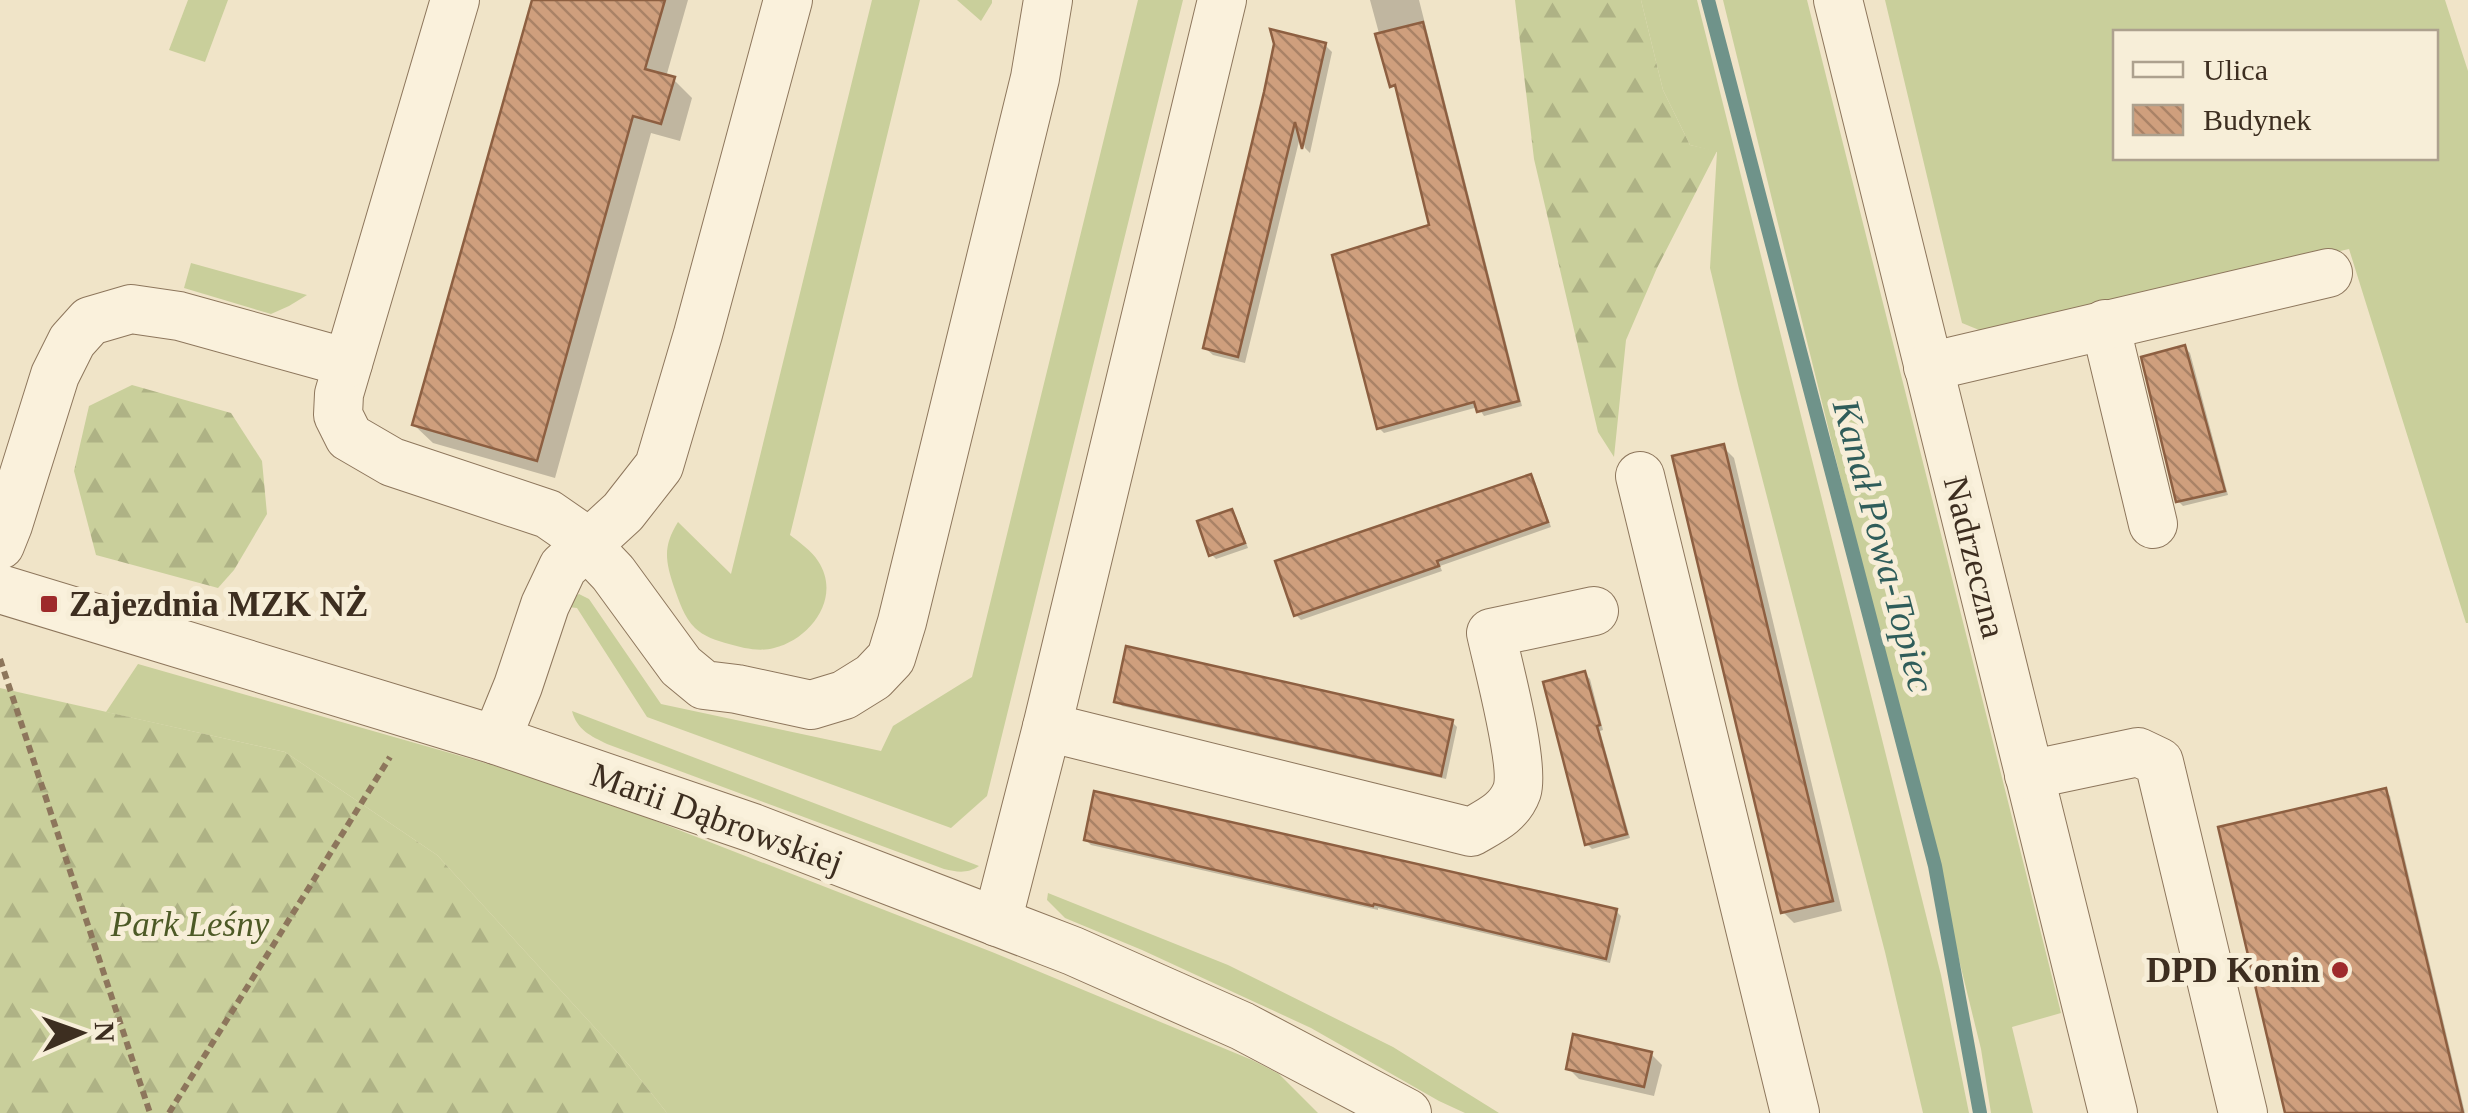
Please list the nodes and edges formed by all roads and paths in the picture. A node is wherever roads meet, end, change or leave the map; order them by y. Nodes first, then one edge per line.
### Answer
1 (456, 0) edge
2 (788, 0) edge
3 (1048, 0) edge
4 (1222, 0) edge
5 (1838, 0) edge
6 (2328, 273) dead end
7 (2105, 324) junction
8 (348, 363) junction
9 (1928, 367) junction
10 (1640, 476) dead end
11 (2154, 524) dead end
12 (586, 544) junction
13 (0, 545) edge
14 (0, 590) edge
15 (1594, 611) dead end
16 (0, 659) edge
17 (416, 716) junction
18 (1047, 727) junction
19 (496, 740) junction
20 (2029, 775) junction
21 (997, 922) junction
22 (1405, 1112) edge
23 (150, 1113) edge
24 (169, 1113) edge
25 (1796, 1113) edge
26 (2113, 1113) edge
27 (2243, 1113) edge

1 - 8 street
2 - 12 street
3 - 12 street
4 - 18 street
5 - 9 street, Nadrzeczna
6 - 7 street
7 - 9 street
7 - 11 street
8 - 12 street
8 - 13 street
9 - 20 street, Nadrzeczna
10 - 25 street
12 - 19 street
14 - 17 street, Marii Dąbrowskiej
15 - 18 street
16 - 23 path
17 - 19 street, Marii Dąbrowskiej
17 - 24 path
18 - 21 street
19 - 21 street, Marii Dąbrowskiej
20 - 26 street, Nadrzeczna
20 - 27 street
21 - 22 street, Marii Dąbrowskiej

